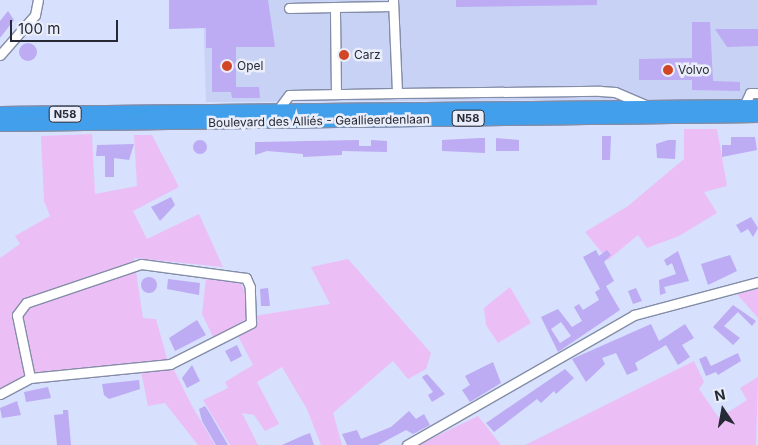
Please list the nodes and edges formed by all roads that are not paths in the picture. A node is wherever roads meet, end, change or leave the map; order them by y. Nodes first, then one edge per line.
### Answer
1 (38, 0) edge
2 (393, 3) edge
3 (335, 7) junction
4 (289, 8) dead end
5 (0, 55) edge
6 (397, 92) junction
7 (758, 92) edge
8 (336, 94) junction
9 (645, 105) junction
10 (744, 106) junction
11 (758, 106) edge
12 (277, 111) junction
13 (0, 113) edge
14 (758, 116) edge
15 (0, 125) edge
16 (758, 282) edge
17 (30, 378) junction
18 (0, 394) edge
19 (407, 445) edge

1 - 5 street
2 - 3 street
2 - 6 street
3 - 4 street
3 - 8 street
6 - 8 street
6 - 9 street
7 - 10 street
8 - 12 street
9 - 10 highway, Boulevard des Alliés - Geallieerdenlaan / N58
9 - 12 highway, Boulevard des Alliés - Geallieerdenlaan / N58
10 - 11 highway, Boulevard des Alliés - Geallieerdenlaan / N58
12 - 13 highway, Boulevard des Alliés - Geallieerdenlaan / N58
14 - 15 highway, Boulevard des Alliés - Geallieerdenlaan / N58
16 - 19 street
17 - 17 street
17 - 18 street

